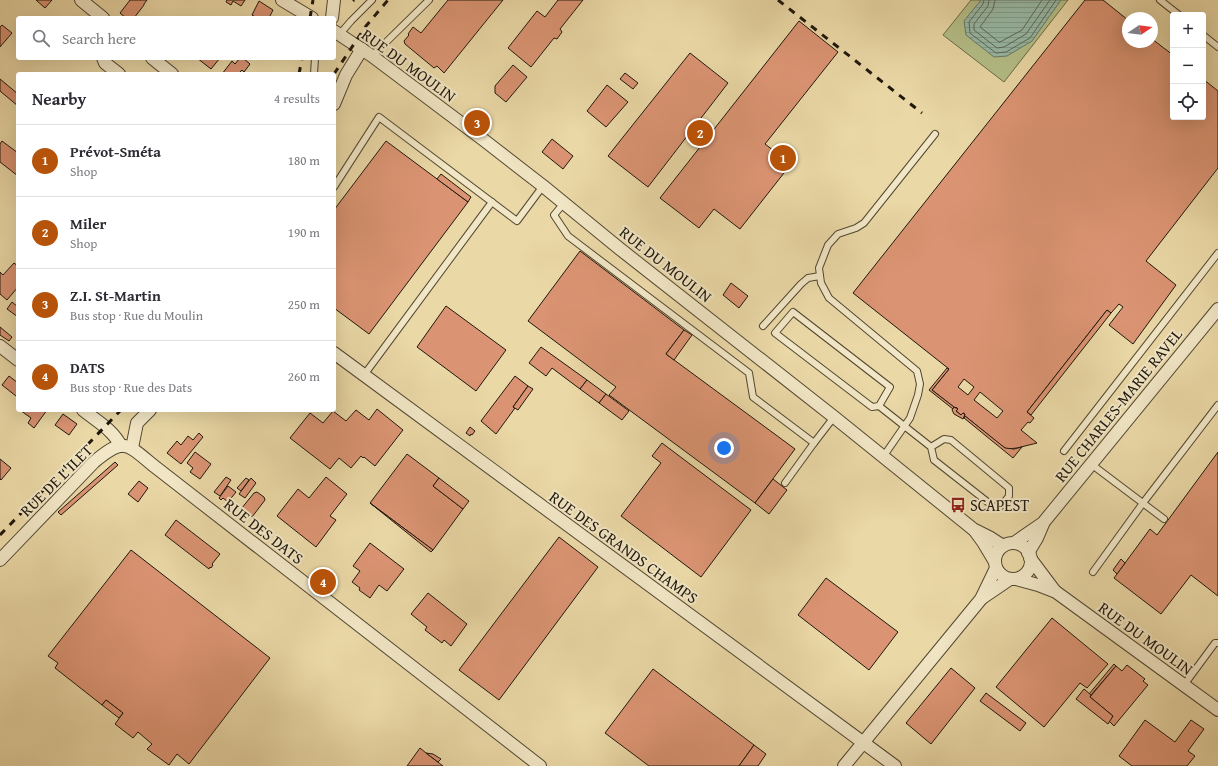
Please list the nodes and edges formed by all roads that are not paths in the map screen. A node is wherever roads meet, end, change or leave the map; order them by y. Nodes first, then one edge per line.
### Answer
1 (81, 0) edge
2 (282, 0) edge
3 (334, 0) edge
4 (372, 0) edge
5 (429, 0) edge
6 (1160, 0) edge
7 (1175, 12) edge
8 (101, 16) edge
9 (309, 16) edge
10 (332, 16) edge
11 (337, 33) edge
12 (1206, 37) edge
13 (1218, 47) edge
14 (367, 53) junction
15 (104, 60) edge
16 (154, 60) edge
17 (315, 60) edge
18 (116, 72) edge
19 (170, 72) edge
20 (314, 72) edge
21 (336, 99) edge
22 (934, 134) dead end
23 (336, 184) edge
24 (543, 186) junction
25 (492, 202) junction
26 (564, 203) junction
27 (1218, 253) edge
28 (820, 276) junction
29 (1218, 308) edge
30 (763, 326) dead end
31 (0, 346) edge
32 (336, 354) edge
33 (16, 358) edge
34 (364, 375) junction
35 (1218, 405) edge
36 (879, 406) junction
37 (86, 412) edge
38 (148, 412) edge
39 (834, 417) junction
40 (904, 426) junction
41 (814, 443) junction
42 (127, 447) junction
43 (931, 448) junction
44 (1064, 450) dead end
45 (883, 457) junction
46 (1092, 464) junction
47 (785, 483) dead end
48 (1143, 503) junction
49 (1164, 519) dead end
50 (1044, 522) junction
51 (973, 529) junction
52 (1009, 544) junction
53 (1029, 555) junction
54 (0, 560) edge
55 (996, 565) junction
56 (1093, 572) dead end
57 (1013, 579) junction
58 (1056, 592) junction
59 (981, 599) junction
60 (1218, 643) edge
61 (1184, 685) junction
62 (1218, 710) edge
63 (863, 743) junction
64 (540, 766) edge
65 (844, 766) edge
66 (895, 766) edge

1 - 8 street
2 - 9 street
3 - 10 street
4 - 11 lane
5 - 14 lane
6 - 7 lane
11 - 14 street, RUE DU MOULIN
12 - 13 lane
14 - 21 street
14 - 24 street, RUE DU MOULIN
15 - 18 street
16 - 19 street
17 - 20 lane
22 - 28 lane
23 - 25 lane
24 - 25 lane
24 - 26 street, RUE DU MOULIN
25 - 34 lane
26 - 39 street, RUE DU MOULIN
26 - 41 lane
27 - 44 lane
28 - 30 lane
28 - 40 lane
29 - 46 street, RUE CHARLES-MARIE RAVEL
31 - 33 street
32 - 34 street, RUE DES GRANDS CHAMPS
34 - 63 street, RUE DES GRANDS CHAMPS
35 - 48 lane
36 - 36 lane
36 - 40 lane
37 - 42 street, RUE DES DATS
38 - 42 street
39 - 41 lane
39 - 45 street, RUE DU MOULIN
40 - 43 lane
40 - 45 lane
41 - 47 lane
42 - 54 street, RUE DE L'ILET
42 - 64 street, RUE DES DATS
43 - 43 lane
45 - 51 street, RUE DU MOULIN
46 - 48 lane
46 - 50 street, RUE CHARLES-MARIE RAVEL
48 - 49 lane
48 - 56 lane
50 - 52 street, RUE CHARLES-MARIE RAVEL
50 - 53 street, RUE CHARLES-MARIE RAVEL
51 - 52 street, RUE DU MOULIN
51 - 55 street, RUE DU MOULIN
52 - 53 street
52 - 55 street
53 - 57 street
53 - 58 street, RUE DU MOULIN
55 - 57 street
55 - 59 street
57 - 58 street, RUE DU MOULIN
57 - 59 street
58 - 61 street, RUE DU MOULIN
59 - 63 street
60 - 61 lane
61 - 62 street, RUE DU MOULIN
63 - 65 street
63 - 66 street, RUE DES GRANDS CHAMPS

